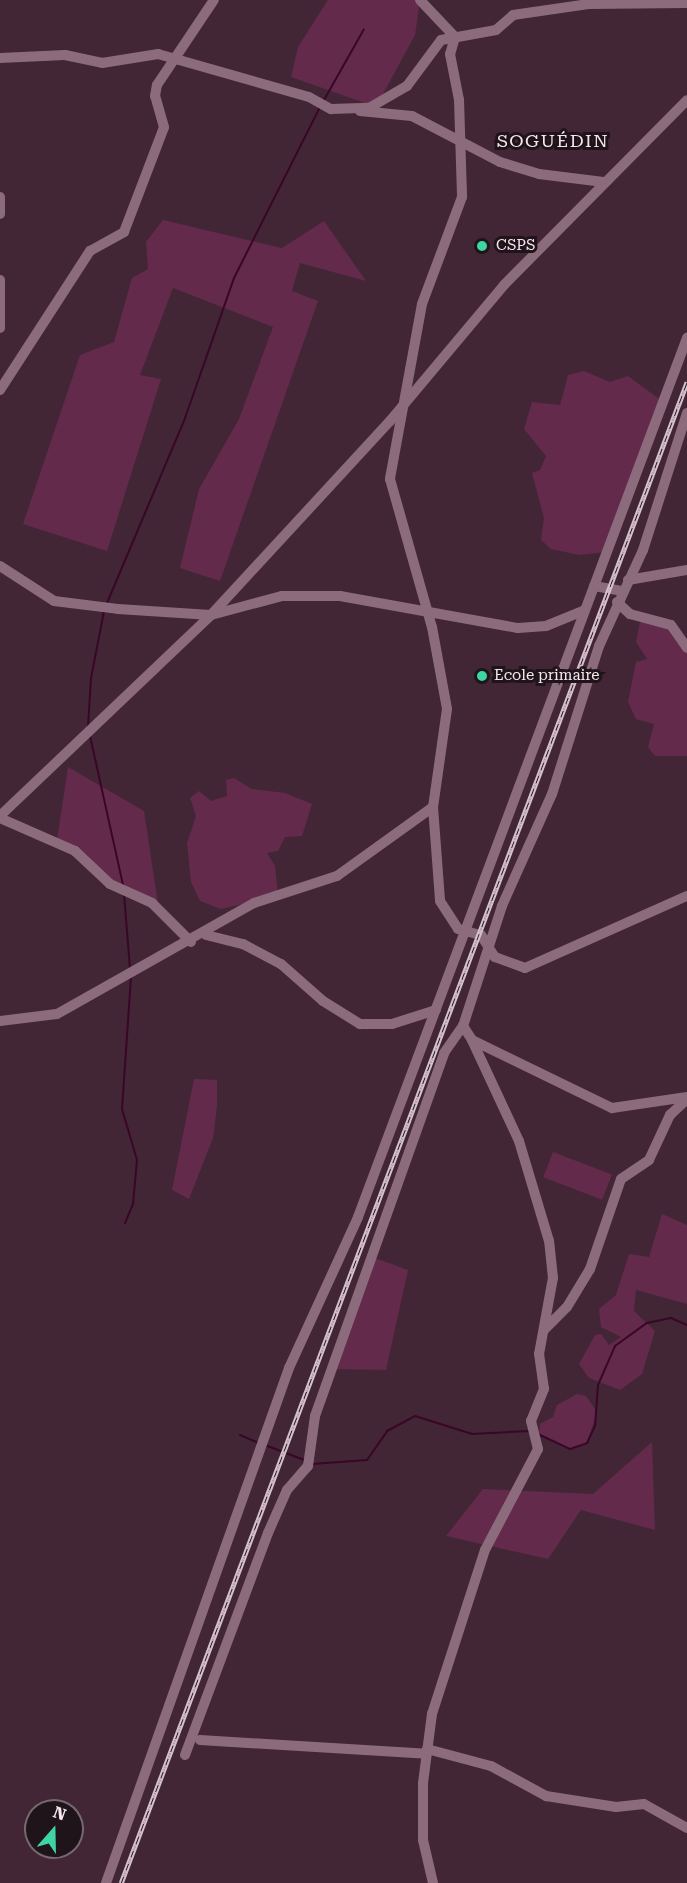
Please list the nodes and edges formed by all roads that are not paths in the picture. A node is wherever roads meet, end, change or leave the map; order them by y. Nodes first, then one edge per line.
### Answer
1 (213, 0) edge
2 (420, 0) edge
3 (687, 3) edge
4 (455, 37) junction
5 (0, 58) edge
6 (174, 59) junction
7 (687, 100) edge
8 (354, 109) junction
9 (460, 143) junction
10 (604, 182) junction
11 (0, 197) edge
12 (0, 214) edge
13 (0, 280) edge
14 (0, 328) edge
15 (687, 338) edge
16 (0, 390) edge
17 (404, 402) junction
18 (687, 413) edge
19 (0, 566) edge
20 (687, 570) edge
21 (628, 580) junction
22 (594, 586) junction
23 (622, 591) junction
24 (617, 602) junction
25 (585, 610) junction
26 (428, 612) junction
27 (211, 615) junction
28 (687, 648) edge
29 (433, 807) junction
30 (0, 817) edge
31 (687, 896) edge
32 (463, 932) junction
33 (206, 935) junction
34 (191, 942) junction
35 (486, 948) junction
36 (436, 1010) junction
37 (0, 1021) edge
38 (462, 1026) junction
39 (472, 1040) junction
40 (687, 1098) edge
41 (543, 1332) junction
42 (200, 1740) dead end
43 (427, 1751) junction
44 (185, 1755) dead end
45 (687, 1828) edge
46 (105, 1883) edge
47 (433, 1883) edge

1 - 6 street
2 - 4 street
3 - 4 street
4 - 8 street
4 - 9 street
5 - 6 street
6 - 8 street
6 - 16 street
7 - 10 street
8 - 9 street
9 - 10 street
9 - 17 street
10 - 17 street
11 - 12 street
13 - 14 street
15 - 22 street
17 - 26 street
17 - 27 street
18 - 21 street
19 - 27 street
20 - 21 street
21 - 23 street
22 - 23 street
22 - 25 street
23 - 24 street
24 - 28 street
24 - 35 street
25 - 26 street
25 - 32 street
26 - 27 street
26 - 29 street
27 - 30 street
29 - 32 street
29 - 33 street
30 - 34 street
31 - 35 street
32 - 35 street
32 - 36 street
33 - 34 street
33 - 36 street
34 - 37 street
35 - 38 street
36 - 46 street
38 - 39 street
38 - 44 street
39 - 40 street
39 - 41 street
40 - 41 street
41 - 43 street
42 - 43 street
43 - 45 street
43 - 47 street

